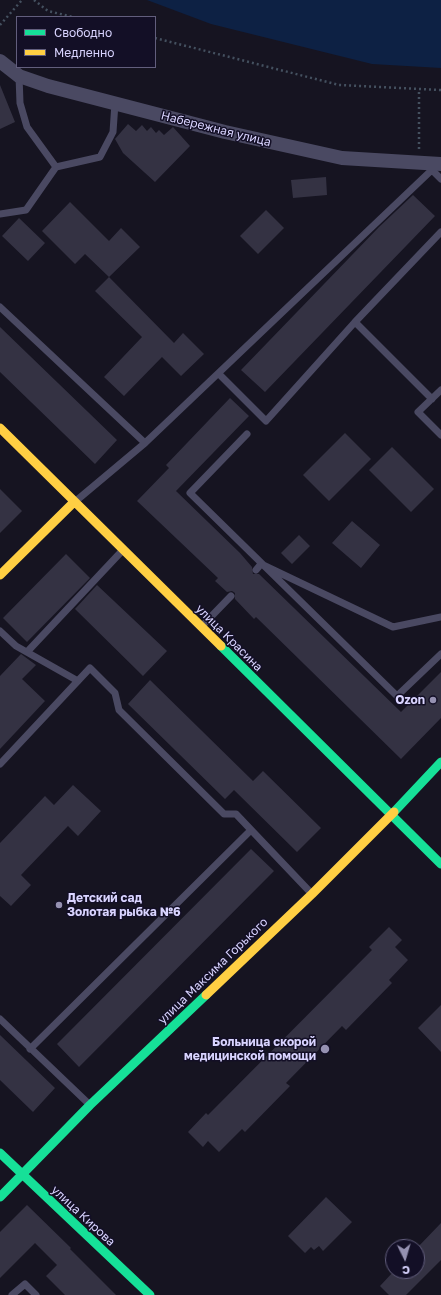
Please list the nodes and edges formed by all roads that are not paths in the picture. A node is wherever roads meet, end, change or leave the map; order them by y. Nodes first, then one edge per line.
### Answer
1 (0, 61) edge
2 (19, 76) junction
3 (115, 103) junction
4 (437, 166) edge
5 (56, 167) junction
6 (441, 179) edge
7 (0, 214) edge
8 (441, 232) edge
9 (0, 306) edge
10 (355, 322) junction
11 (219, 374) junction
12 (441, 390) edge
13 (432, 399) junction
14 (0, 428) edge
15 (247, 434) dead end
16 (441, 435) edge
17 (145, 443) junction
18 (74, 502) junction
19 (123, 550) junction
20 (261, 564) junction
21 (256, 570) dead end
22 (0, 574) edge
23 (232, 596) dead end
24 (441, 617) edge
25 (201, 628) junction
26 (0, 631) edge
27 (27, 652) junction
28 (441, 654) edge
29 (78, 681) junction
30 (441, 762) edge
31 (0, 764) edge
32 (391, 815) junction
33 (251, 830) junction
34 (441, 864) edge
35 (312, 894) junction
36 (0, 1020) edge
37 (30, 1049) junction
38 (90, 1105) junction
39 (0, 1153) edge
40 (22, 1175) junction
41 (0, 1197) edge
42 (12, 1295) edge
43 (36, 1295) edge
44 (150, 1295) edge

1 - 2 street, Набережная улица
2 - 3 street, Набережная улица
2 - 5 lane
3 - 4 street, Набережная улица
3 - 5 lane
4 - 6 lane
4 - 11 lane
5 - 7 lane
8 - 10 lane
9 - 17 lane
10 - 11 lane
10 - 13 lane
11 - 17 lane
12 - 13 lane
13 - 16 lane
14 - 18 street, улица Красина
15 - 20 lane
17 - 18 lane
18 - 19 street, улица Красина
18 - 22 street
19 - 25 street, улица Красина
19 - 27 lane
20 - 21 lane
20 - 24 lane
20 - 28 lane
23 - 25 lane
25 - 32 street, улица Красина
26 - 27 lane
27 - 29 lane
29 - 31 lane
29 - 33 lane
30 - 32 street, улица Максима Горького
32 - 34 street, улица Красина
32 - 35 street, улица Максима Горького
33 - 35 lane
33 - 37 lane
35 - 38 street, улица Максима Горького
36 - 37 lane
37 - 38 lane
38 - 40 street, улица Максима Горького
39 - 40 street, улица Кирова
40 - 41 street, улица Максима Горького
40 - 44 street, улица Кирова
42 - 43 lane

